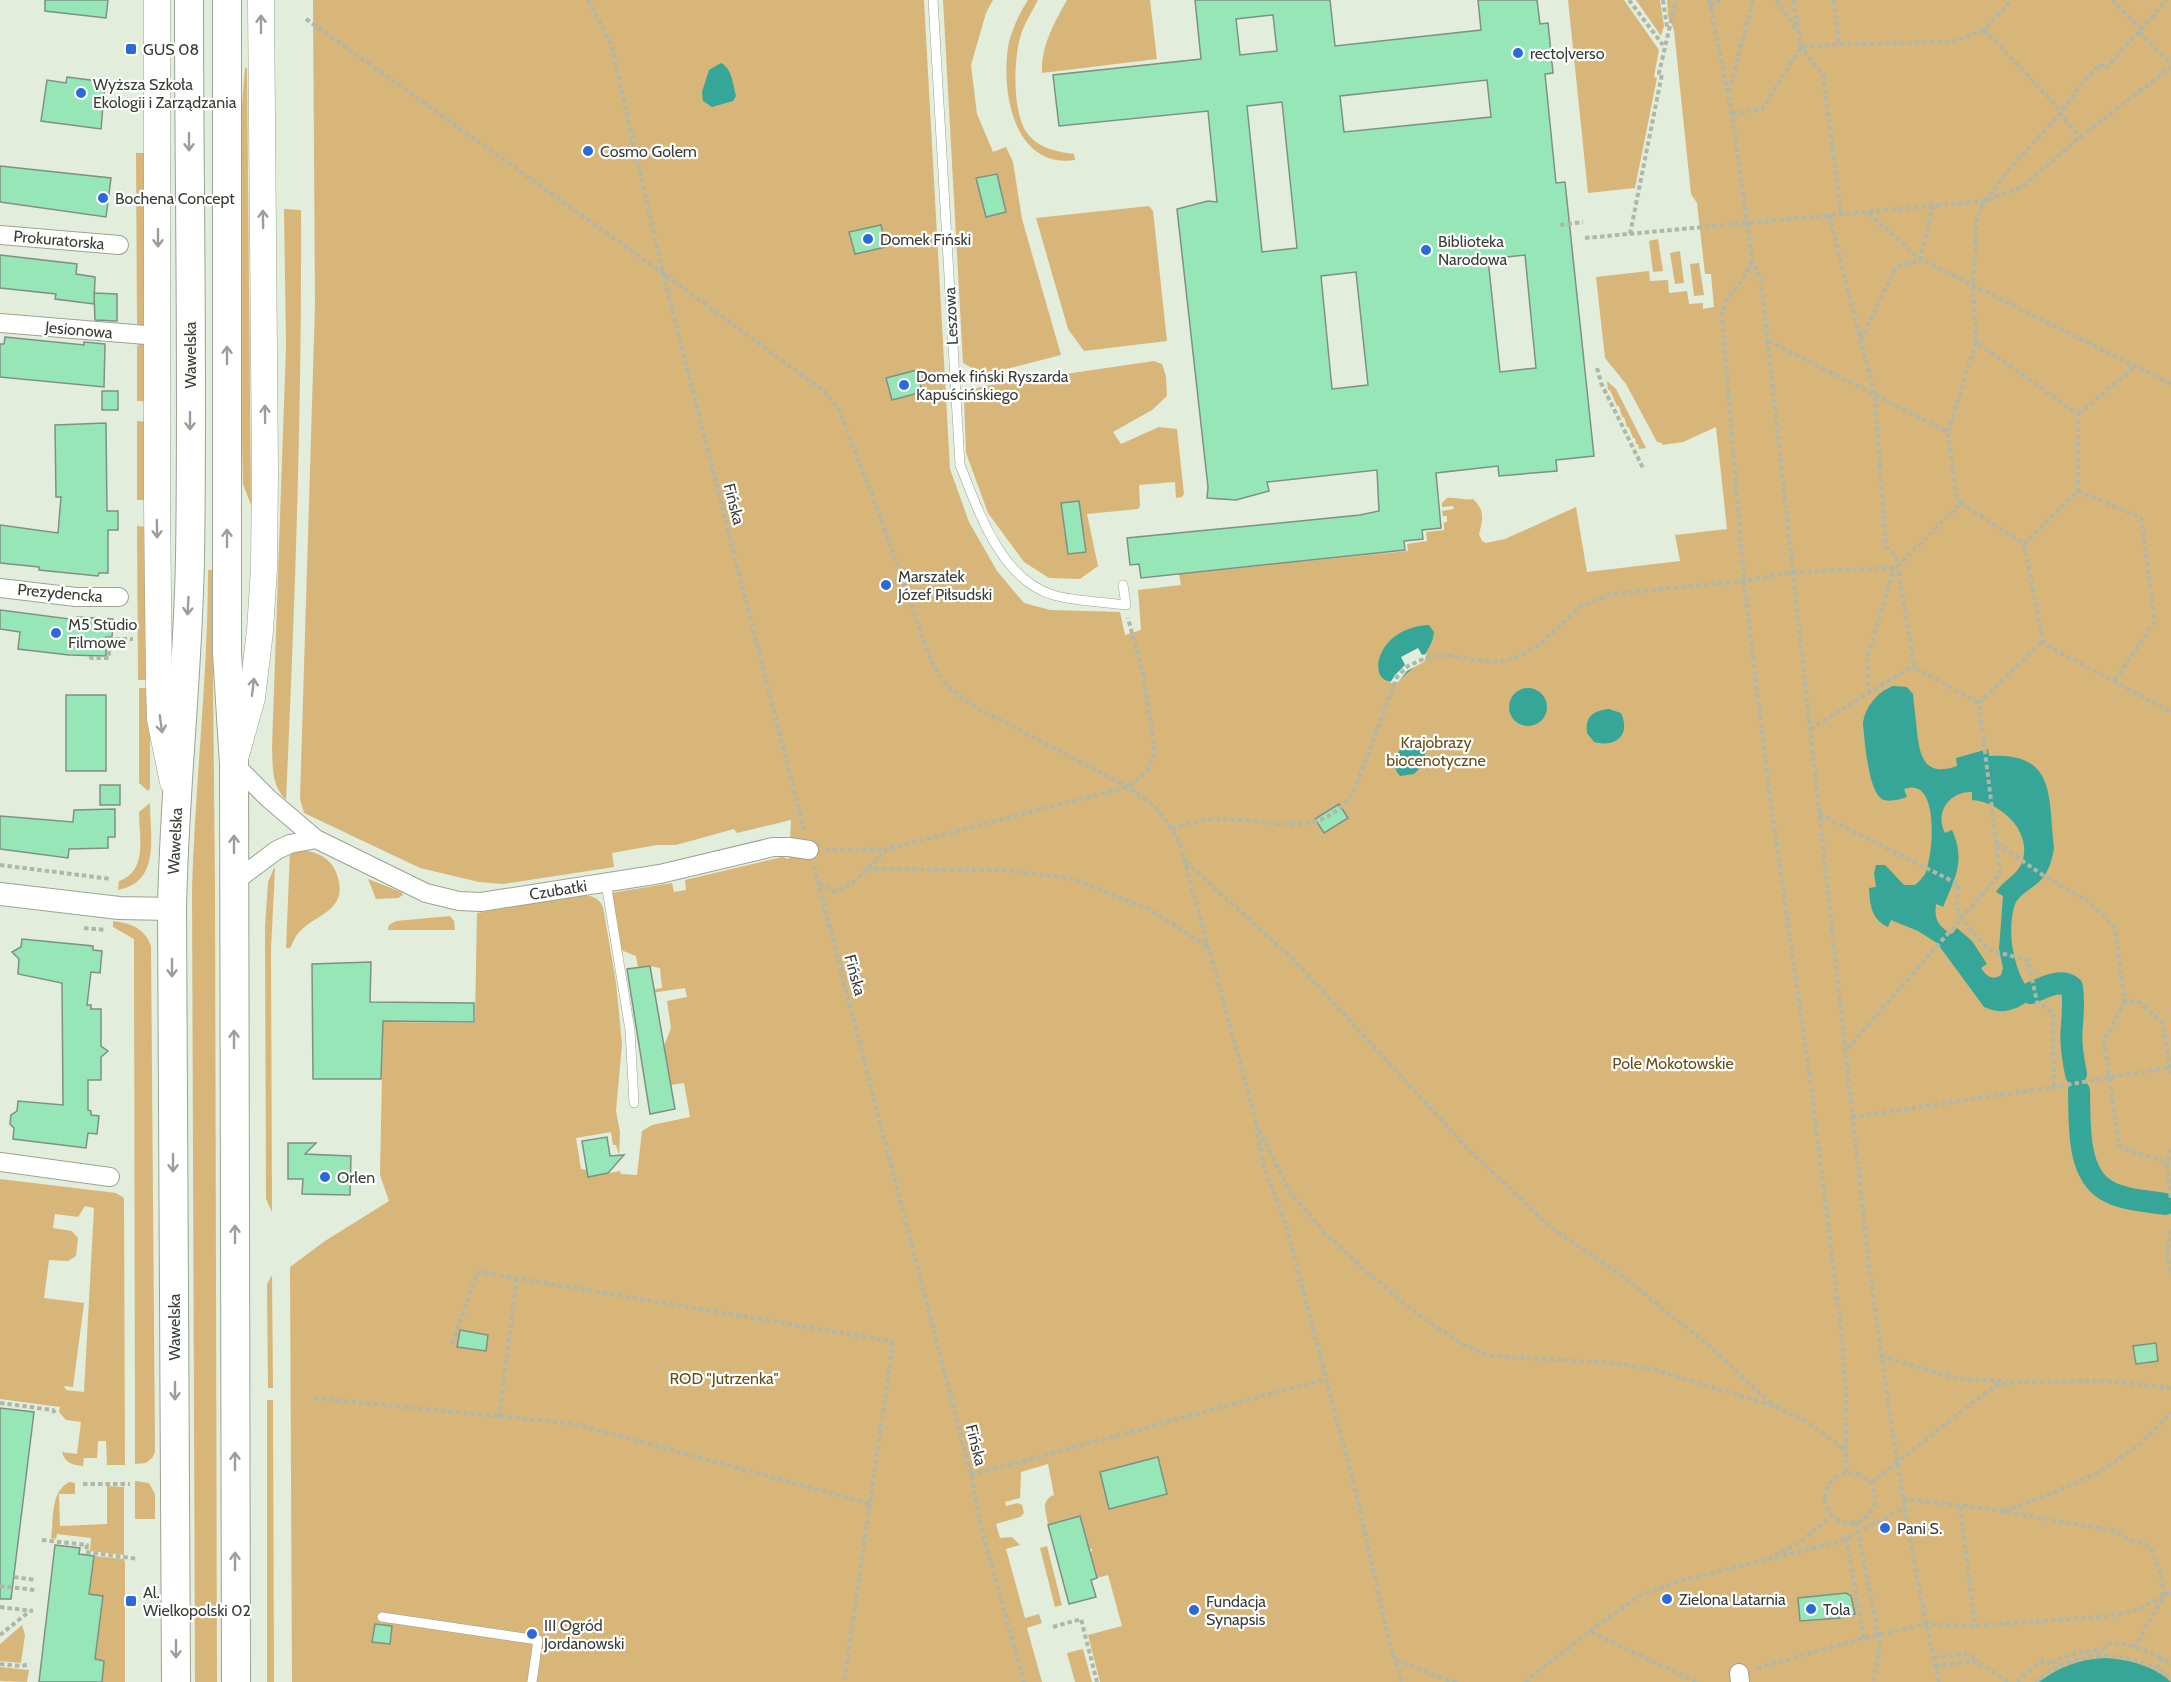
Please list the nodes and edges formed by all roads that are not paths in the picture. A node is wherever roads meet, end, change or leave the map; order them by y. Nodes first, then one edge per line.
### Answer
1 (158, 0) edge
2 (189, 0) edge
3 (227, 0) edge
4 (261, 0) edge
5 (933, 0) edge
6 (0, 235) edge
7 (119, 245) dead end
8 (0, 323) edge
9 (158, 336) junction
10 (1123, 585) dead end
11 (0, 588) edge
12 (119, 597) dead end
13 (234, 764) junction
14 (177, 799) junction
15 (316, 839) junction
16 (809, 850) road end
17 (234, 882) junction
18 (606, 882) junction
19 (0, 894) edge
20 (172, 909) junction
21 (634, 1103) dead end
22 (0, 1162) edge
23 (110, 1177) dead end
24 (382, 1617) dead end
25 (176, 1682) edge
26 (236, 1682) edge
27 (532, 1682) edge

1 -> 9 main road
2 -> 14 main road, Wawelska
13 -> 3 main road
13 -> 4 main road
5 - 10 lane, Leszowa
6 - 7 street, Prokuratorska
8 - 9 street, Jesionowa
9 -> 14 main road
11 - 12 street, Prezydencka
13 - 15 street, Czubatki
17 -> 13 main road
14 - 20 main road, Wawelska
15 - 17 street
15 - 18 street, Czubatki
16 - 18 street, Czubatki
26 -> 17 main road
18 - 21 lane
19 - 20 street
20 -> 25 main road, Wawelska
22 - 23 street
24 - 27 lane

